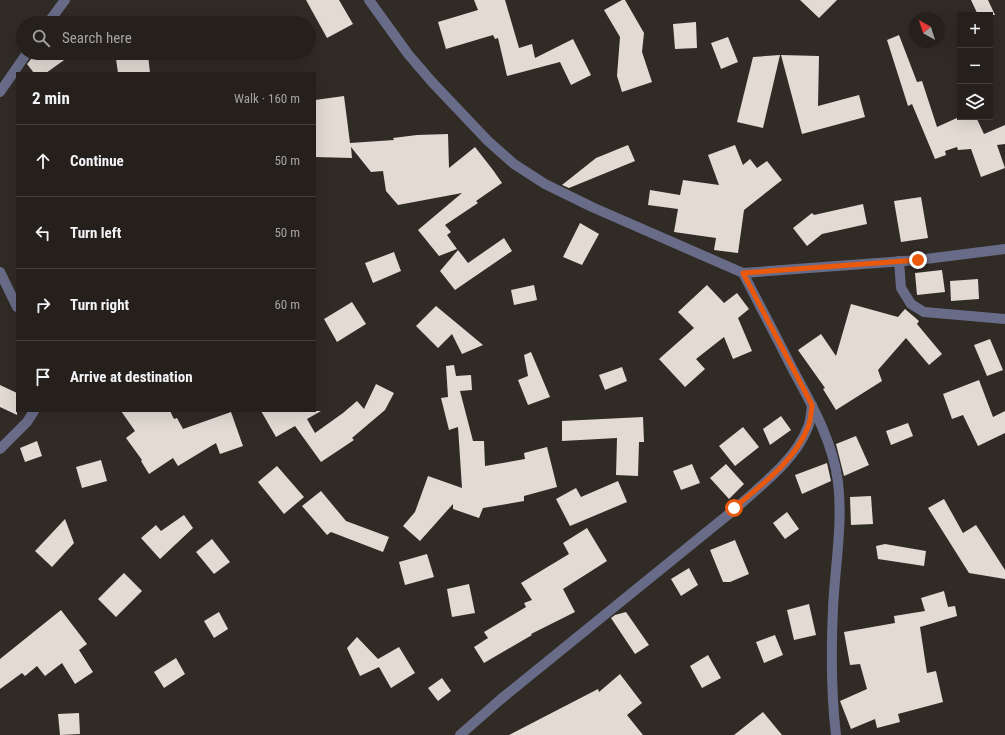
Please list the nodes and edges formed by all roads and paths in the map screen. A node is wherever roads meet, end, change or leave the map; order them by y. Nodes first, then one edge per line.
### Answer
1 (65, 0) edge
2 (369, 0) edge
3 (53, 16) edge
4 (22, 60) edge
5 (0, 92) edge
6 (1005, 249) edge
7 (899, 261) junction
8 (0, 272) edge
9 (743, 273) junction
10 (16, 304) edge
11 (1005, 320) edge
12 (812, 405) junction
13 (33, 412) edge
14 (0, 449) edge
15 (460, 735) edge
16 (836, 735) edge

1 - 3 street
2 - 9 street
4 - 5 street
6 - 7 street
7 - 9 street
7 - 11 street
8 - 10 street
9 - 12 street
12 - 15 street
12 - 16 street
13 - 14 street

